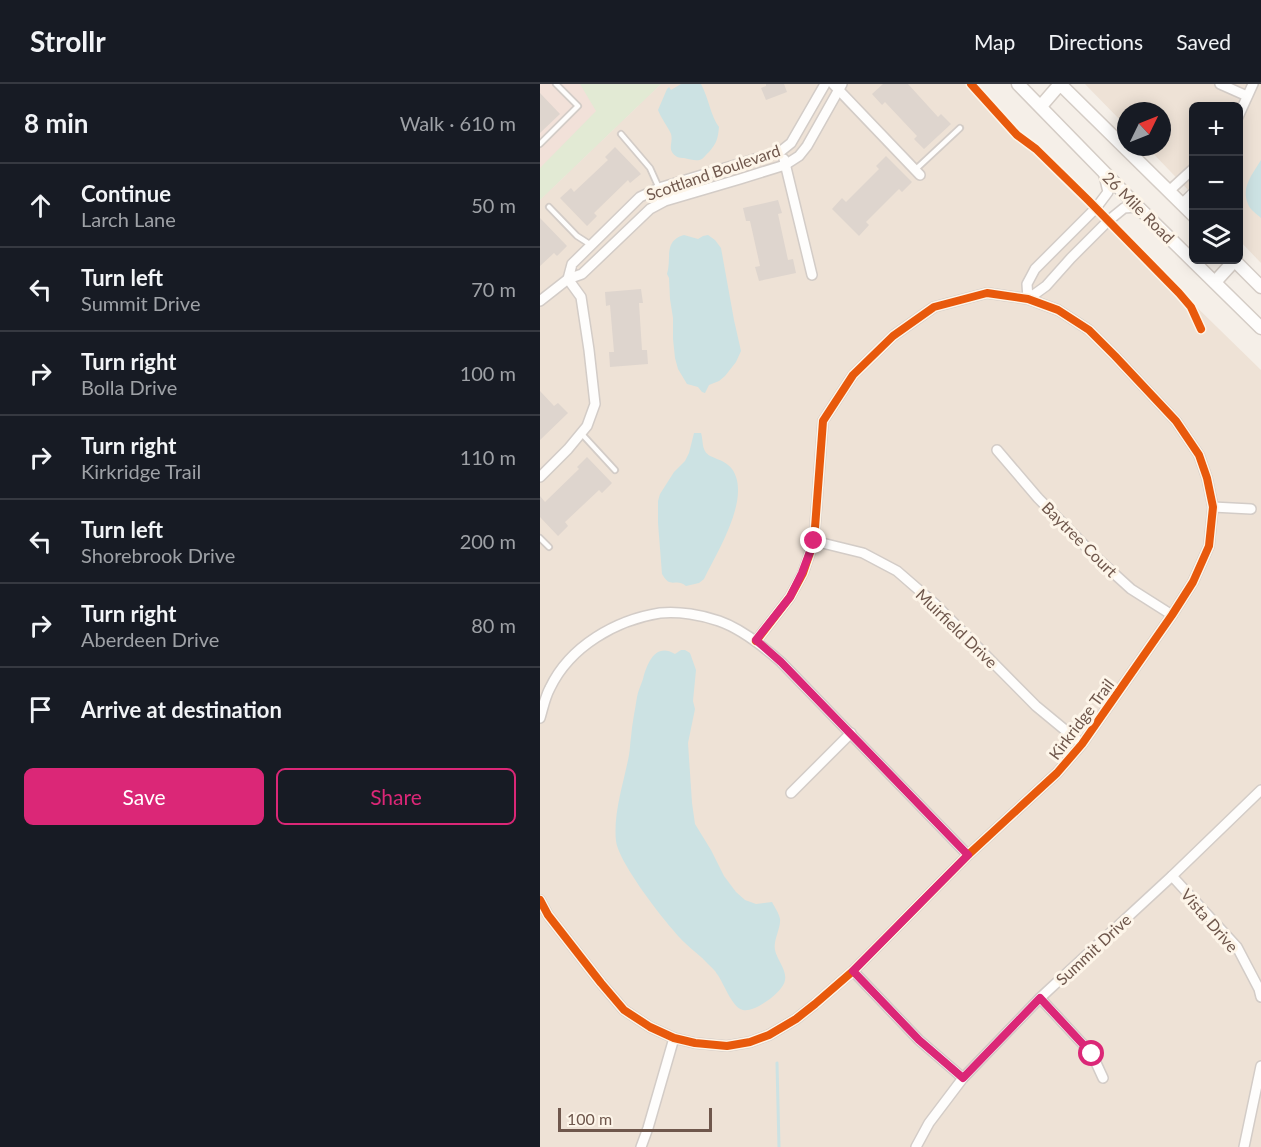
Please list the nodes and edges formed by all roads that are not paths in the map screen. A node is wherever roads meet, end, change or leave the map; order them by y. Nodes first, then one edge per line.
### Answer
1 (556, 84) edge
2 (825, 84) edge
3 (1018, 84) edge
4 (1060, 84) edge
5 (1220, 84) edge
6 (1253, 84) edge
7 (838, 86) edge
8 (1247, 96) junction
9 (1041, 106) junction
10 (1243, 106) edge
11 (960, 128) dead end
12 (621, 134) dead end
13 (540, 144) edge
14 (781, 151) junction
15 (785, 165) junction
16 (1103, 171) junction
17 (917, 172) joint
18 (1189, 173) edge
19 (659, 188) junction
20 (1169, 191) junction
21 (1189, 197) edge
22 (665, 201) junction
23 (1182, 204) junction
24 (549, 207) dead end
25 (1138, 207) junction
26 (1189, 211) edge
27 (591, 245) junction
28 (1057, 245) junction
29 (602, 255) junction
30 (1071, 258) junction
31 (1231, 264) edge
32 (1239, 264) edge
33 (812, 275) dead end
34 (568, 279) junction
35 (1215, 282) junction
36 (1261, 287) edge
37 (1028, 299) junction
38 (540, 301) edge
39 (1261, 328) edge
40 (581, 434) junction
41 (998, 450) dead end
42 (615, 470) dead end
43 (540, 477) edge
44 (1213, 507) junction
45 (1251, 509) dead end
46 (540, 538) edge
47 (814, 541) junction
48 (549, 547) dead end
49 (1172, 615) junction
50 (756, 640) junction
51 (540, 718) edge
52 (851, 734) junction
53 (1082, 744) junction
54 (1261, 790) edge
55 (791, 793) dead end
56 (968, 855) junction
57 (1172, 876) junction
58 (540, 900) edge
59 (853, 971) junction
60 (1261, 997) edge
61 (1040, 998) junction
62 (674, 1038) junction
63 (1261, 1066) edge
64 (963, 1078) junction
65 (1103, 1078) dead end
66 (641, 1147) edge
67 (916, 1147) edge
68 (1244, 1147) edge

1 - 13 lane
2 - 14 street, Scottland Boulevard
3 - 9 main road, 26 Mile Road
4 - 9 main road
4 - 20 main road, 26 Mile Road
5 - 8 street
6 - 8 street
7 - 15 street, Scottland Boulevard
7 - 17 street
8 - 10 street
9 - 16 main road, 26 Mile Road
11 - 17 lane
12 - 19 lane
14 - 15 street
14 - 19 street, Scottland Boulevard
15 - 22 street, Scottland Boulevard
15 - 33 street
16 - 25 main road, 26 Mile Road
16 - 28 street
18 - 20 street
19 - 22 street
19 - 27 street, Scottland Boulevard
20 - 23 main road, 26 Mile Road
21 - 23 street
22 - 29 street, Scottland Boulevard
23 - 26 main road, 26 Mile Road
24 - 27 lane
25 - 30 street
25 - 35 main road, 26 Mile Road
27 - 29 street
27 - 34 street, Scottland Boulevard
28 - 30 street
28 - 37 street
29 - 34 street, Scottland Boulevard
30 - 37 street
31 - 35 main road
32 - 36 main road
34 - 38 street, Scottland Boulevard
34 - 40 street
35 - 39 main road, 26 Mile Road
37 - 44 street, Kirkridge Trail
37 - 47 street, Kirkridge Trail
40 - 42 lane
40 - 43 street
41 - 49 street, Baytree Court
44 - 45 street
44 - 49 street, Kirkridge Trail
46 - 48 lane
47 - 50 street, Kirkridge Trail
47 - 53 street, Muirfield Drive
49 - 53 street, Kirkridge Trail
50 - 51 street
50 - 52 street
52 - 55 street
52 - 56 street
53 - 56 street, Kirkridge Trail
54 - 57 street, Summit Drive
56 - 59 street, Kirkridge Trail
57 - 60 street, Vista Drive
57 - 61 street, Summit Drive
58 - 62 street, Kirkridge Trail
59 - 62 street, Kirkridge Trail
59 - 64 street
61 - 64 street, Summit Drive
61 - 65 street
62 - 66 street
63 - 68 street
64 - 67 street, Summit Drive

